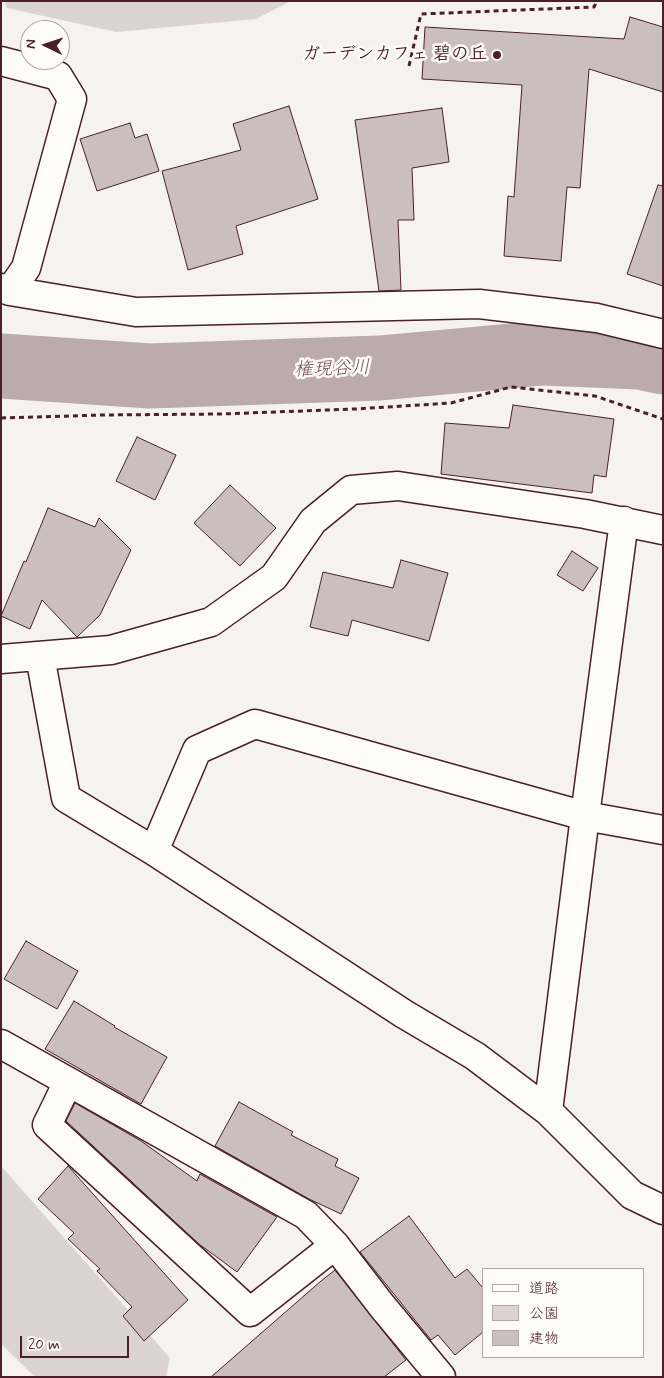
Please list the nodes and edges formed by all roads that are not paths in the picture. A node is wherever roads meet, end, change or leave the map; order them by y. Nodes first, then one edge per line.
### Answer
1 (1, 61) edge
2 (6, 290) edge
3 (663, 334) edge
4 (624, 522) junction
5 (663, 530) edge
6 (40, 656) junction
7 (1, 659) edge
8 (585, 816) junction
9 (663, 830) edge
10 (154, 851) junction
11 (1, 1044) edge
12 (68, 1082) junction
13 (548, 1111) junction
14 (663, 1210) edge
15 (335, 1245) junction
16 (440, 1377) edge

1 - 2 street
2 - 3 street
4 - 5 street
4 - 6 street
4 - 8 street
6 - 7 street
6 - 10 street
8 - 9 street
8 - 10 street
8 - 13 street
10 - 13 street
11 - 12 street
12 - 15 street
12 - 15 street
13 - 14 street
15 - 16 street

